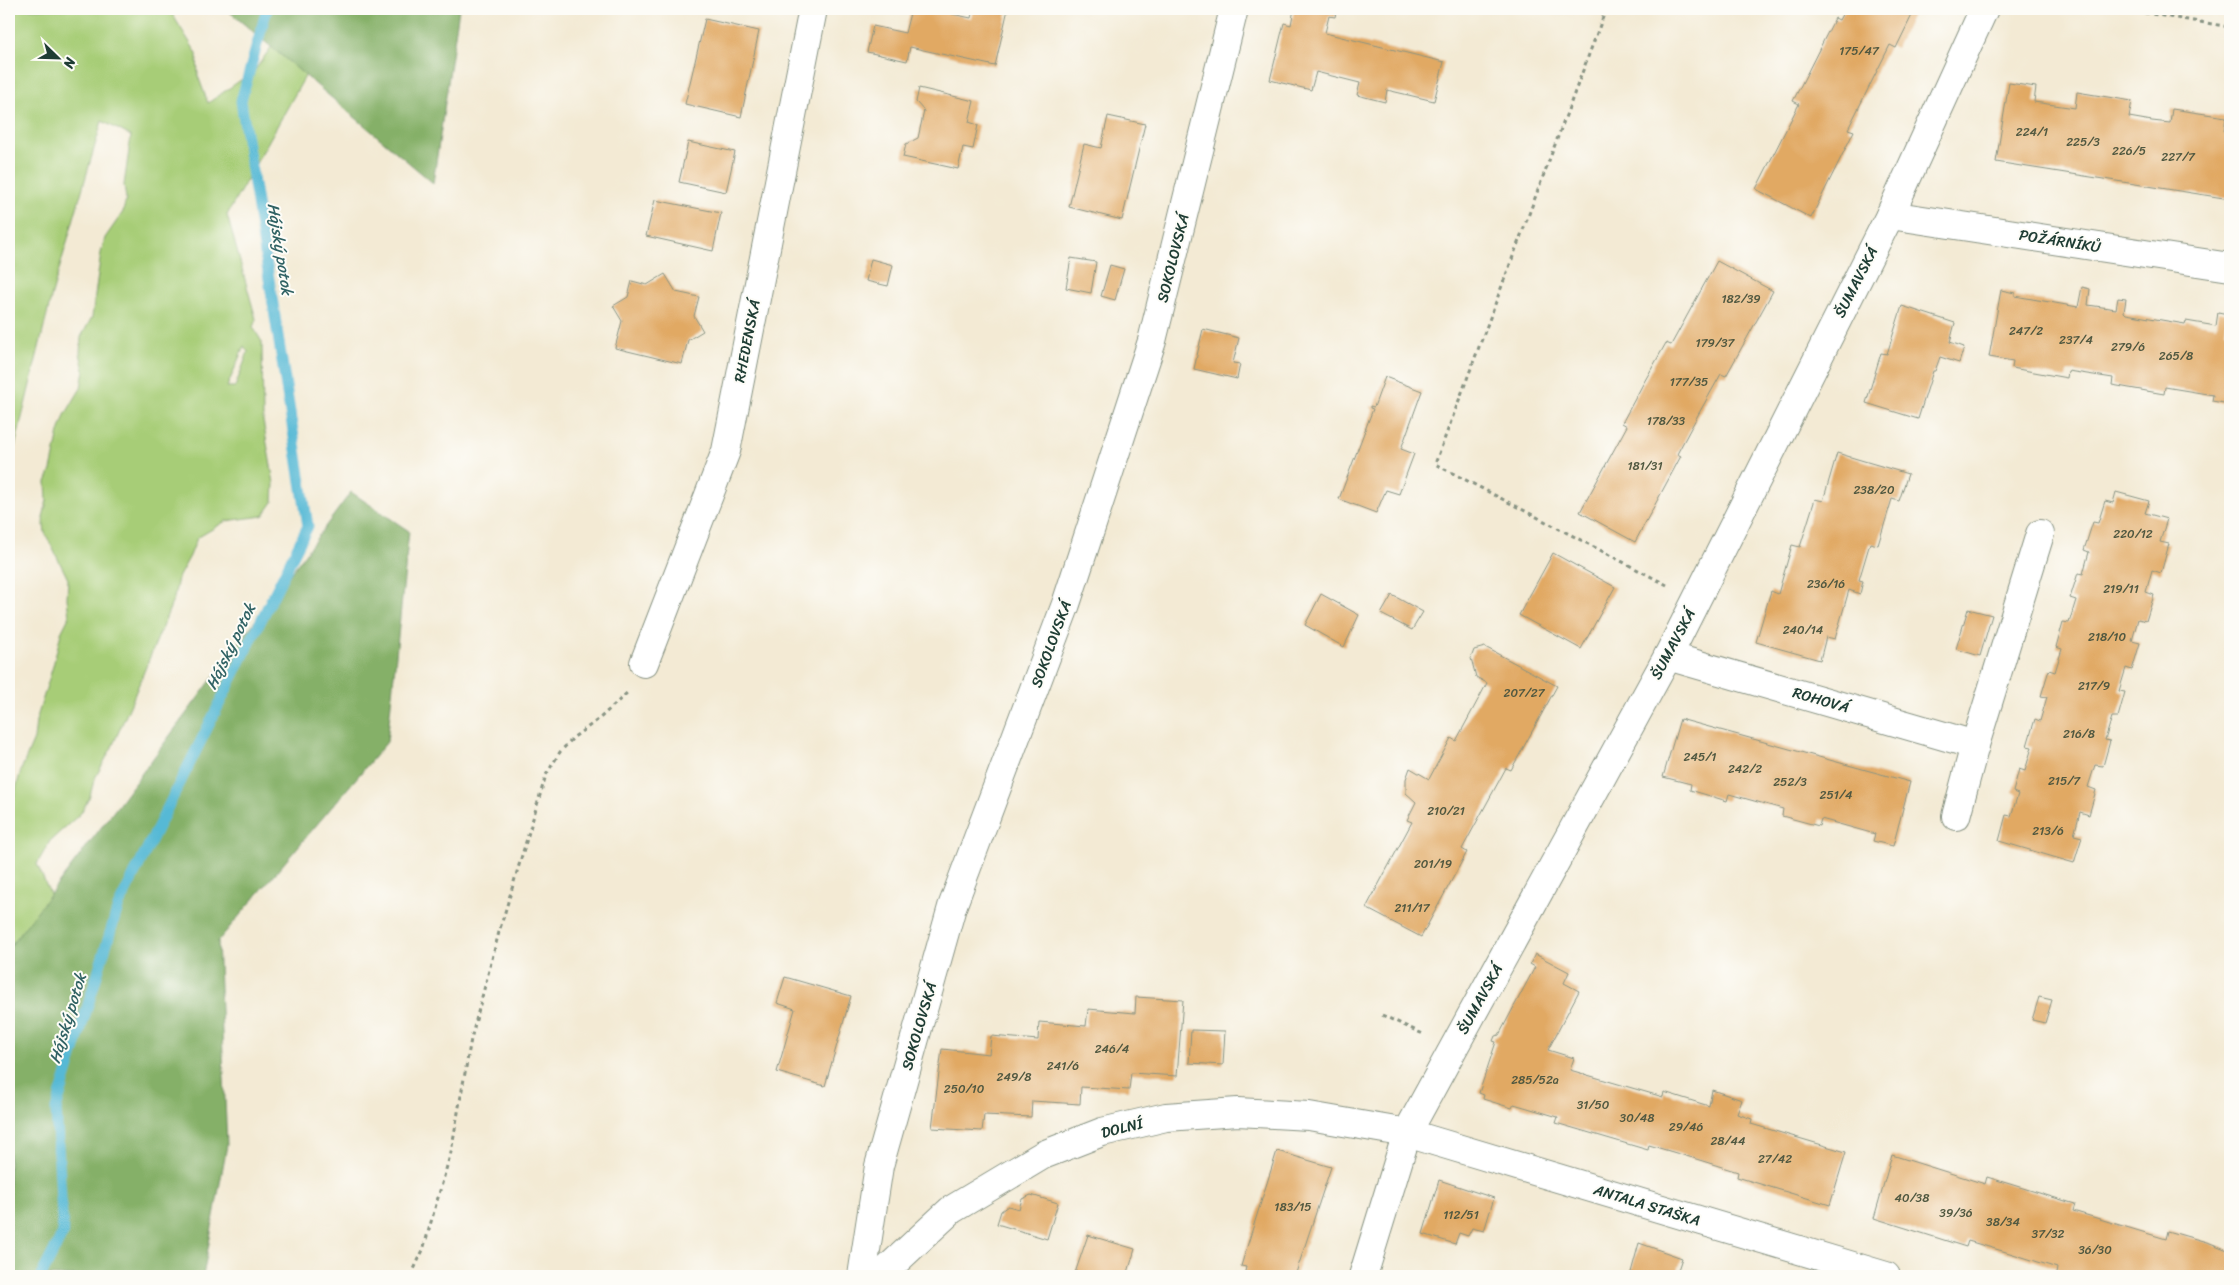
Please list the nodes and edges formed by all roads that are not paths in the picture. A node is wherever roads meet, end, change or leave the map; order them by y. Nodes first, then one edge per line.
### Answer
1 (813, 9) edge
2 (1234, 9) edge
3 (1984, 9) edge
4 (1890, 214) junction
5 (2230, 267) edge
6 (2040, 534) dead end
7 (1668, 656) junction
8 (644, 663) road end
9 (1975, 745) junction
10 (1956, 816) dead end
11 (1407, 1133) junction
12 (862, 1276) edge
13 (880, 1276) edge
14 (1363, 1276) edge
15 (1886, 1276) edge

1 - 8 street, RHEDENSKÁ
2 - 12 street, SOKOLOVSKÁ
3 - 4 street, ŠUMAVSKÁ
4 - 5 street, POŽÁRNÍKŮ
4 - 7 street, ŠUMAVSKÁ
6 - 9 street
7 - 9 street, ROHOVÁ
7 - 11 street, ŠUMAVSKÁ
9 - 10 street
11 - 13 street, DOLNÍ
11 - 14 street, ŠUMAVSKÁ
11 - 15 street, ANTALA STAŠKA

